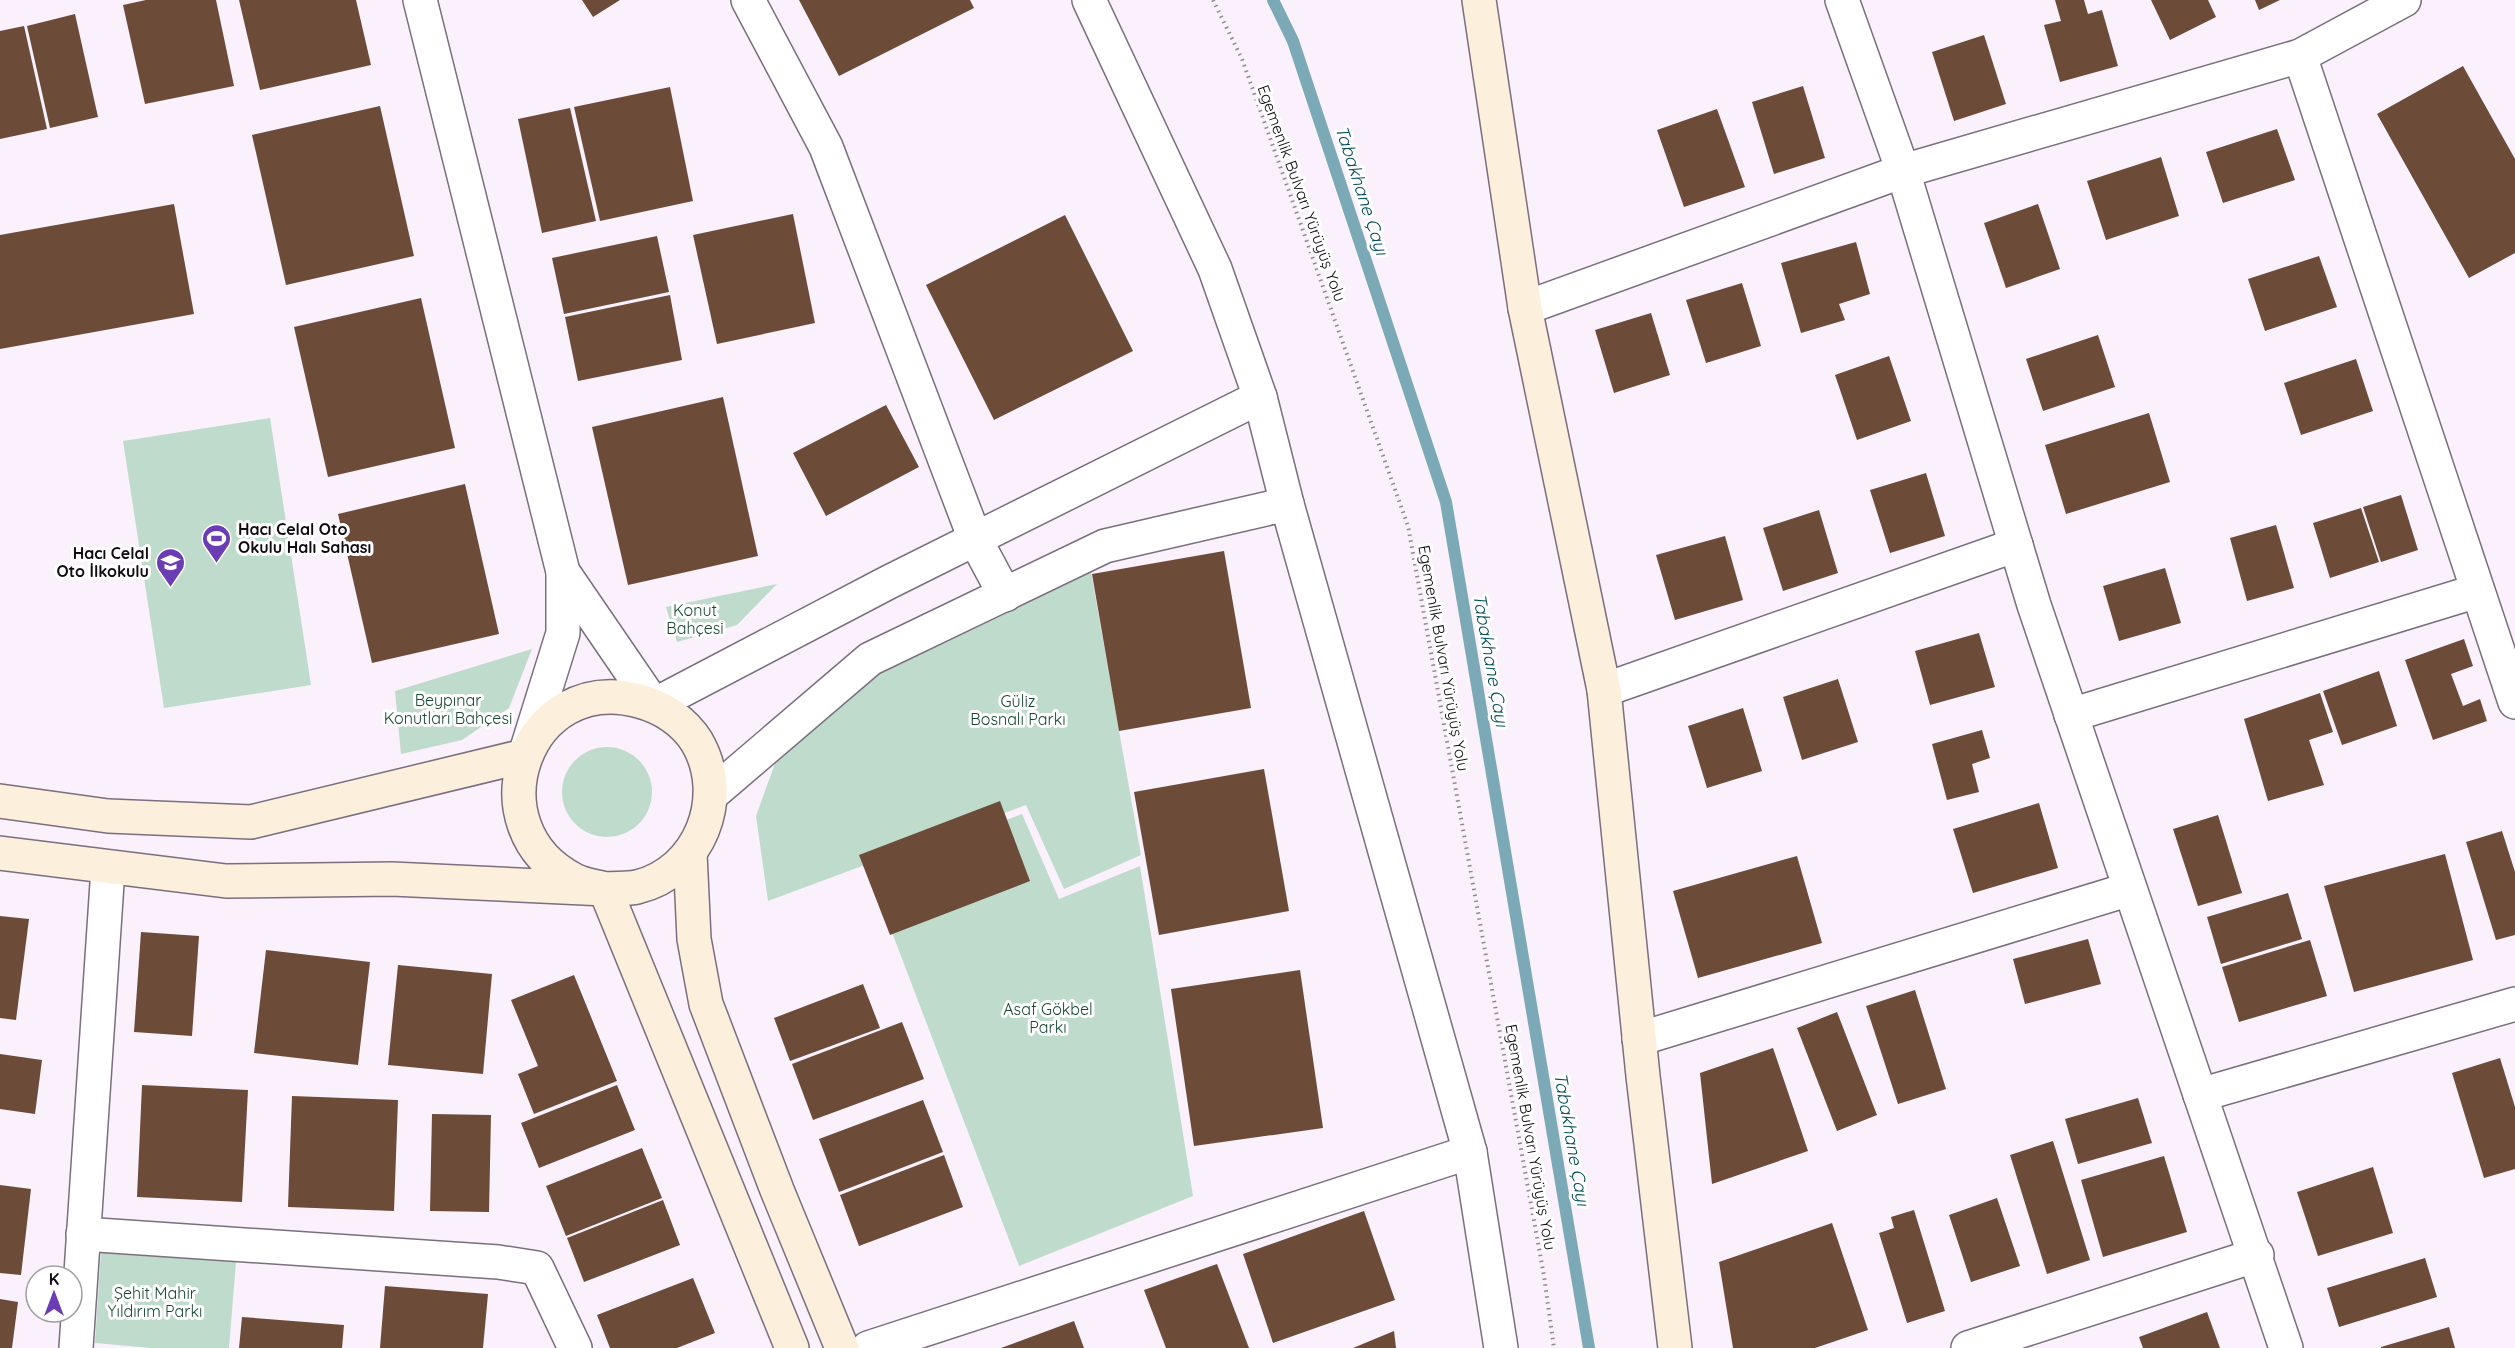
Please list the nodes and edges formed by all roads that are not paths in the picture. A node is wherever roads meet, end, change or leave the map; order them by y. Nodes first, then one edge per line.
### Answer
1 (420, 0) edge
2 (748, 0) edge
3 (1089, 0) edge
4 (1479, 0) edge
5 (1842, 0) edge
6 (2404, 0) edge
7 (2300, 56) junction
8 (1903, 171) junction
9 (1525, 308) junction
10 (1260, 397) junction
11 (1287, 504) junction
12 (975, 539) junction
13 (2016, 545) junction
14 (562, 572) junction
15 (2477, 591) junction
16 (1005, 594) junction
17 (1604, 690) junction
18 (2515, 702) edge
19 (654, 705) junction
20 (2071, 715) junction
21 (524, 756) junction
22 (711, 794) junction
23 (0, 801) edge
24 (0, 853) edge
25 (690, 853) junction
26 (108, 868) junction
27 (605, 889) junction
28 (2130, 889) junction
29 (2515, 1004) edge
30 (1639, 1039) junction
31 (2200, 1095) junction
32 (1470, 1152) junction
33 (83, 1234) junction
34 (2257, 1255) junction
35 (76, 1348) edge
36 (575, 1348) edge
37 (792, 1348) edge
38 (842, 1348) edge
39 (868, 1348) edge
40 (1501, 1348) edge
41 (1675, 1348) edge
42 (1968, 1348) edge
43 (2286, 1348) edge

1 - 14 street
2 - 12 street
3 - 10 street
4 - 9 main road
5 - 8 street
6 - 7 street
7 - 8 street
7 - 15 street
8 - 9 street
8 - 13 street
9 - 17 main road
10 - 11 street
10 - 12 street
11 - 16 street
11 - 32 street
12 - 16 street
12 - 19 street
13 - 17 street
13 - 20 street
14 - 19 street
14 - 21 street
15 - 18 street
15 - 20 street
16 - 22 street
17 - 30 main road
19 - 21 main road
19 - 22 main road
20 - 28 street
21 - 23 main road
21 - 27 main road
22 - 25 main road
24 - 26 main road
25 - 27 main road
25 - 38 main road
26 - 27 main road
26 - 33 street
27 - 37 main road
28 - 30 street
28 - 31 street
29 - 31 street
30 - 41 main road
31 - 34 street
32 - 39 street
32 - 40 street
33 - 35 street
33 - 36 street
34 - 42 street
34 - 43 street

